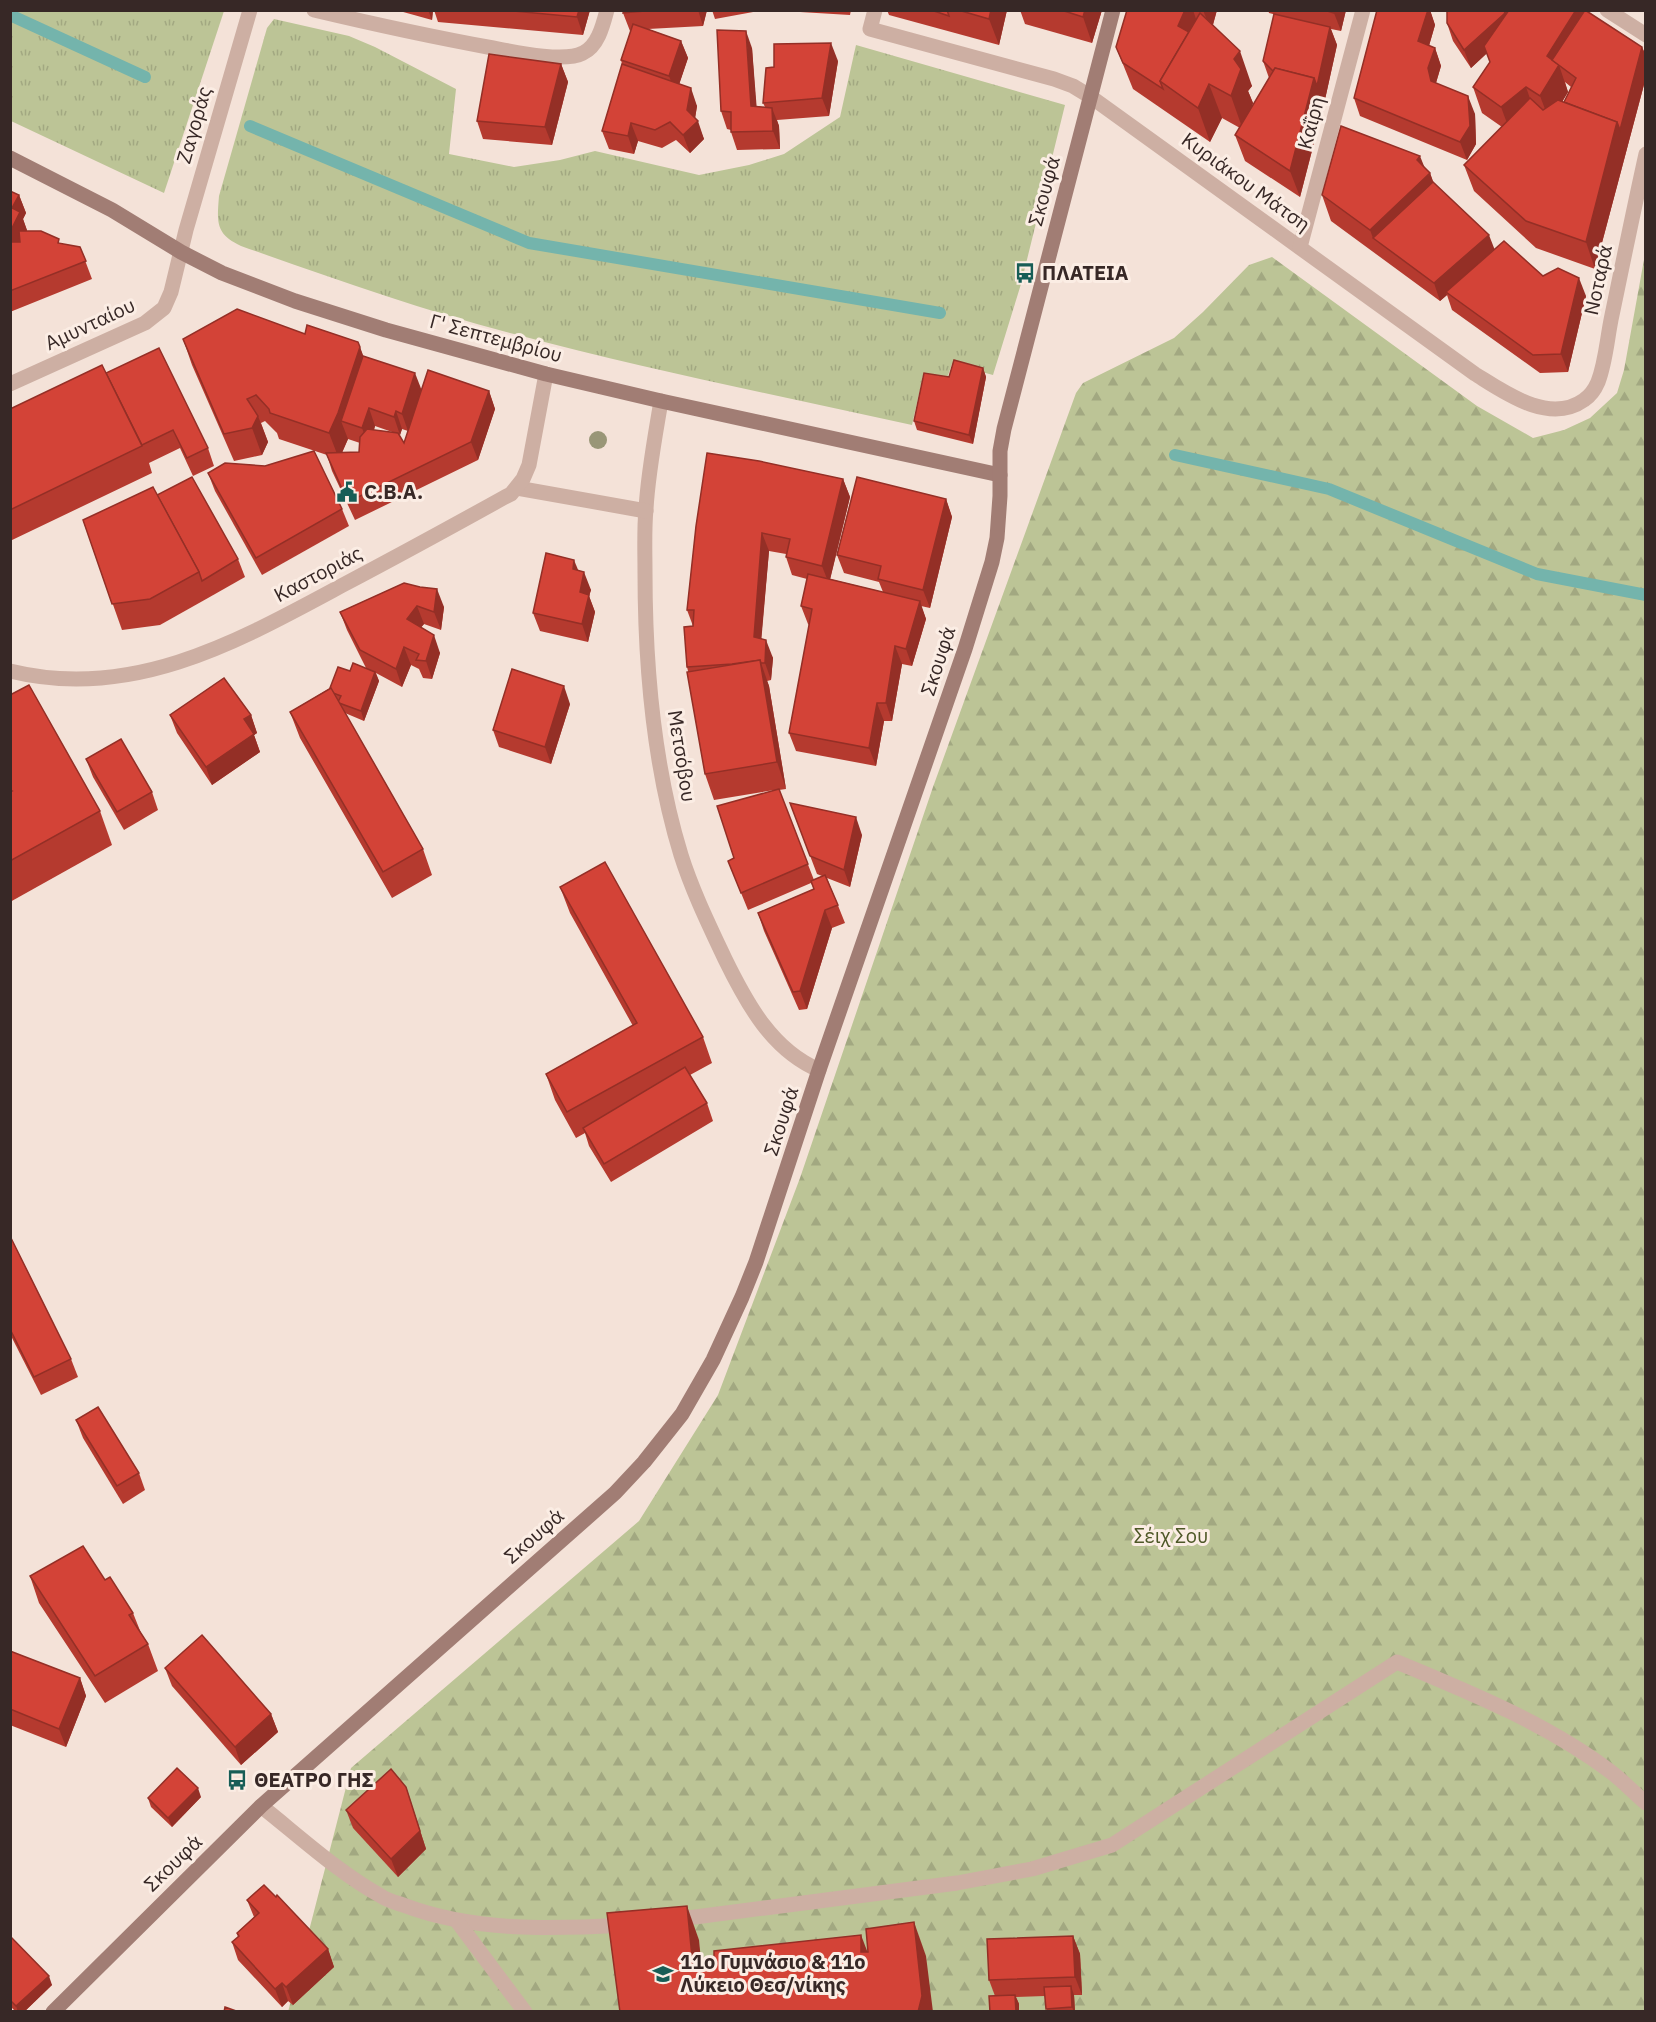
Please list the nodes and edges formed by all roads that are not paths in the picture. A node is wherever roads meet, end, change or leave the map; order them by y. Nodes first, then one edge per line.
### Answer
1 (250, 10) edge
2 (314, 10) edge
3 (607, 10) edge
4 (875, 10) edge
5 (1113, 10) edge
6 (1363, 10) edge
7 (1607, 10) edge
8 (1646, 36) edge
9 (1091, 97) junction
10 (1646, 154) edge
11 (10, 158) edge
12 (1300, 247) junction
13 (181, 252) junction
14 (546, 374) junction
15 (10, 384) edge
16 (661, 401) junction
17 (1574, 405) joint
18 (1000, 475) junction
19 (517, 488) junction
20 (646, 510) junction
21 (10, 671) edge
22 (819, 1070) junction
23 (1646, 1803) edge
24 (261, 1806) junction
25 (457, 1921) junction
26 (58, 2006) edge
27 (45, 2012) edge
28 (525, 2012) edge

1 - 13 street, Ζαγοράς
2 - 3 street
4 - 9 street, Κυριάκου Μάτση
5 - 9 street, Σκουφά
6 - 12 street, Καΐρη
7 - 8 street
9 - 12 street, Κυριάκου Μάτση
9 - 18 street, Σκουφά
10 - 17 street, Νοταρά
11 - 13 street, Γ' Σεπτεμβρίου
12 - 17 street, Κυριάκου Μάτση
13 - 14 street, Γ' Σεπτεμβρίου
13 - 15 street, Αμυνταίου
14 - 16 street, Γ' Σεπτεμβρίου
14 - 19 street
16 - 18 street, Γ' Σεπτεμβρίου
16 - 20 street, Μετσόβου
18 - 22 street, Σκουφά
19 - 20 street
19 - 21 street, Καστοριάς
20 - 22 street, Μετσόβου
22 - 24 street, Σκουφά
23 - 25 street
24 - 25 street
24 - 26 street, Σκουφά
25 - 28 street
26 - 27 street, Σκουφά

